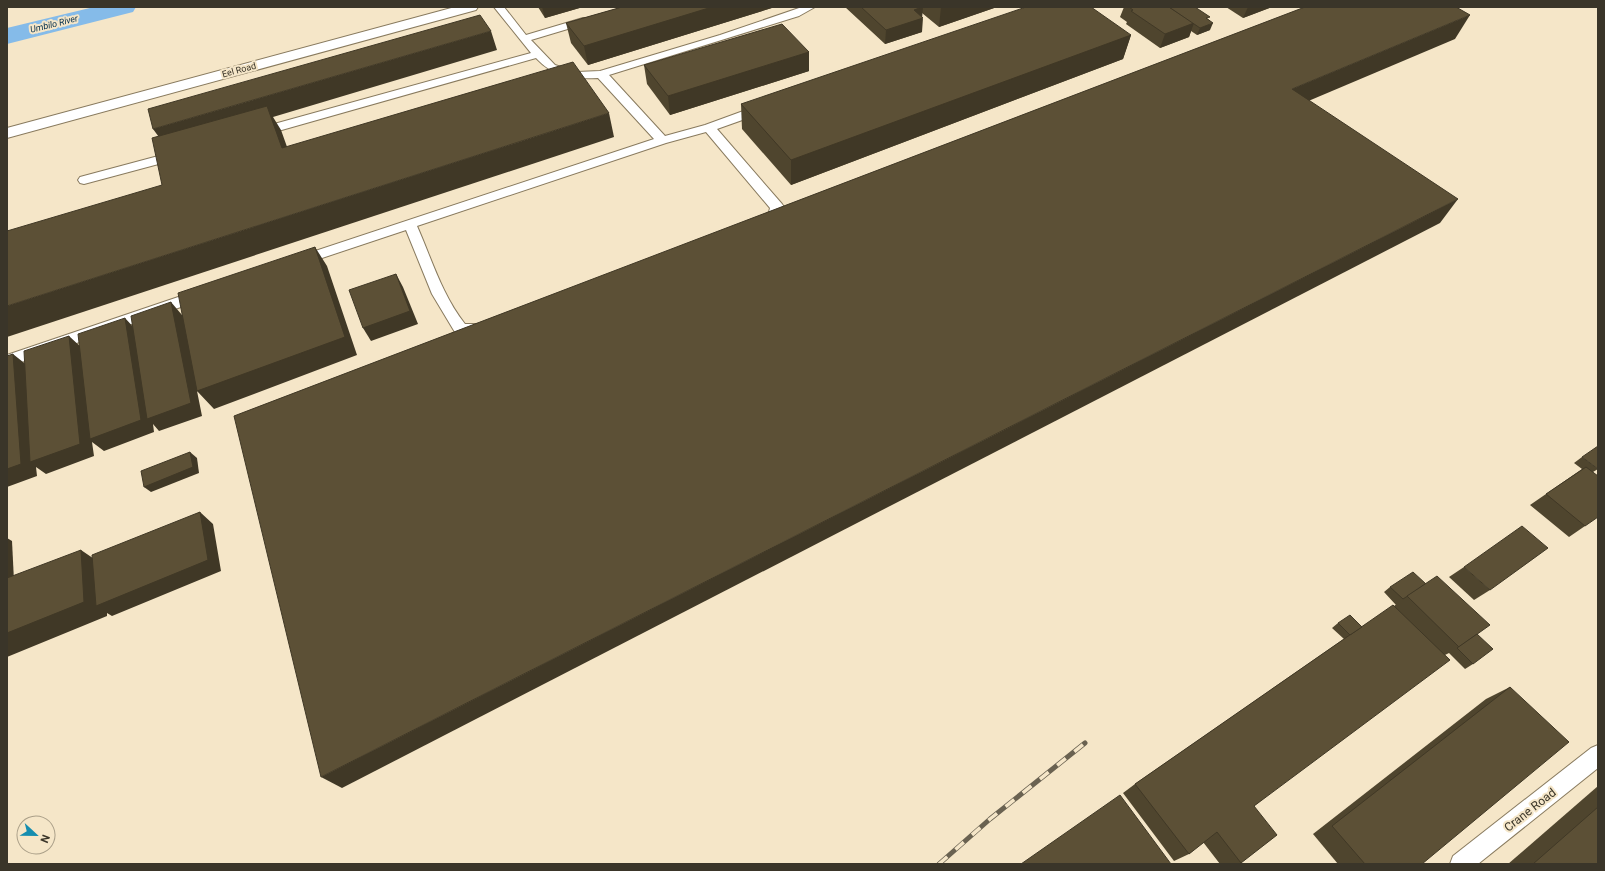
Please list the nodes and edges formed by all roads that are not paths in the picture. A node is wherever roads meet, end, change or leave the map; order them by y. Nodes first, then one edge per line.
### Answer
1 (471, 7) edge
2 (499, 7) edge
3 (810, 7) edge
4 (596, 17) edge
5 (524, 39) junction
6 (539, 54) junction
7 (601, 74) junction
8 (775, 104) edge
9 (709, 128) junction
10 (7, 133) edge
11 (245, 136) edge
12 (662, 140) junction
13 (192, 151) edge
14 (84, 180) dead end
15 (410, 225) junction
16 (754, 227) edge
17 (290, 264) edge
18 (215, 289) edge
19 (493, 326) edge
20 (7, 361) edge
21 (1598, 755) edge
22 (1461, 864) edge

1 - 10 street, Eel Road
2 - 5 lane
3 - 7 lane
4 - 5 lane
5 - 6 lane
6 - 7 lane
6 - 11 lane
7 - 12 lane
8 - 9 lane
9 - 12 lane
9 - 16 lane
12 - 15 lane
13 - 14 lane
15 - 17 lane
15 - 19 lane
18 - 20 lane
21 - 22 lane, Crane Road

